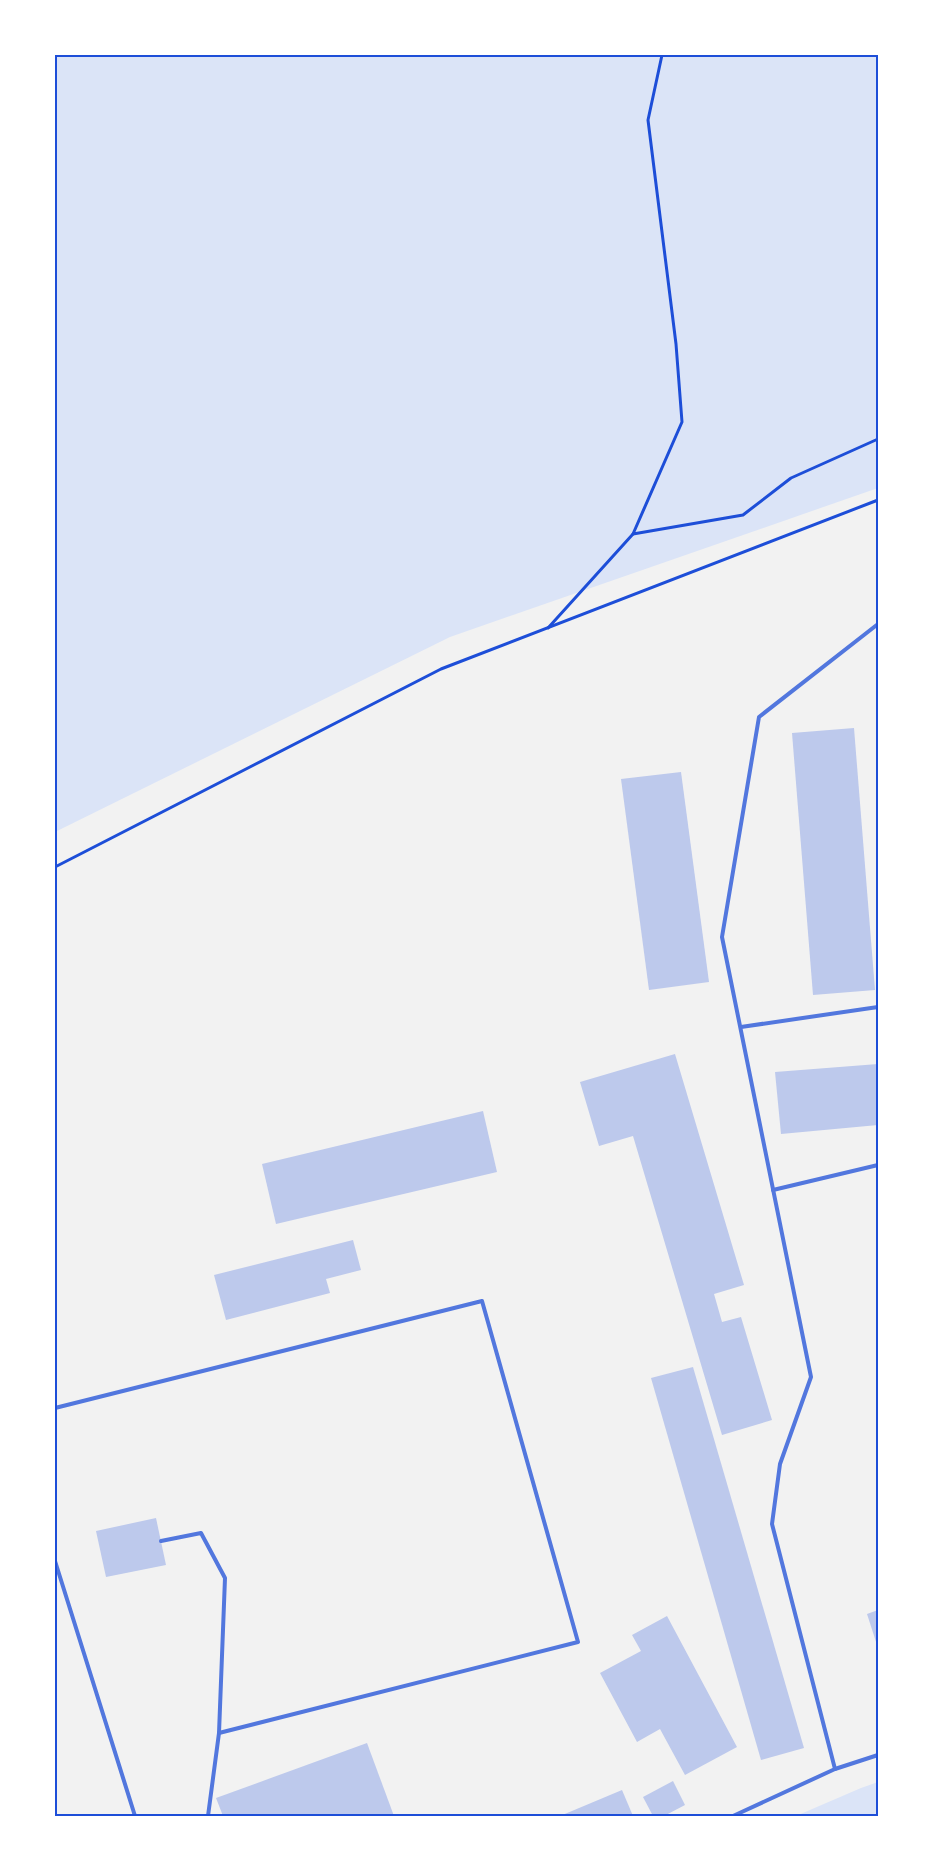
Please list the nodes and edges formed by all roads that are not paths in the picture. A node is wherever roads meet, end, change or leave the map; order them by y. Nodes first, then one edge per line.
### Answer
1 (878, 624) edge
2 (878, 1007) edge
3 (741, 1027) junction
4 (878, 1164) edge
5 (773, 1190) junction
6 (55, 1408) edge
7 (161, 1541) dead end
8 (55, 1561) edge
9 (219, 1733) junction
10 (878, 1755) edge
11 (835, 1770) junction
12 (135, 1816) edge
13 (208, 1816) edge
14 (733, 1816) edge

1 - 3 lane
2 - 3 lane
3 - 5 lane
4 - 5 lane
5 - 11 lane
6 - 9 lane
7 - 9 lane
8 - 12 lane
9 - 13 lane
10 - 11 lane
11 - 14 lane

